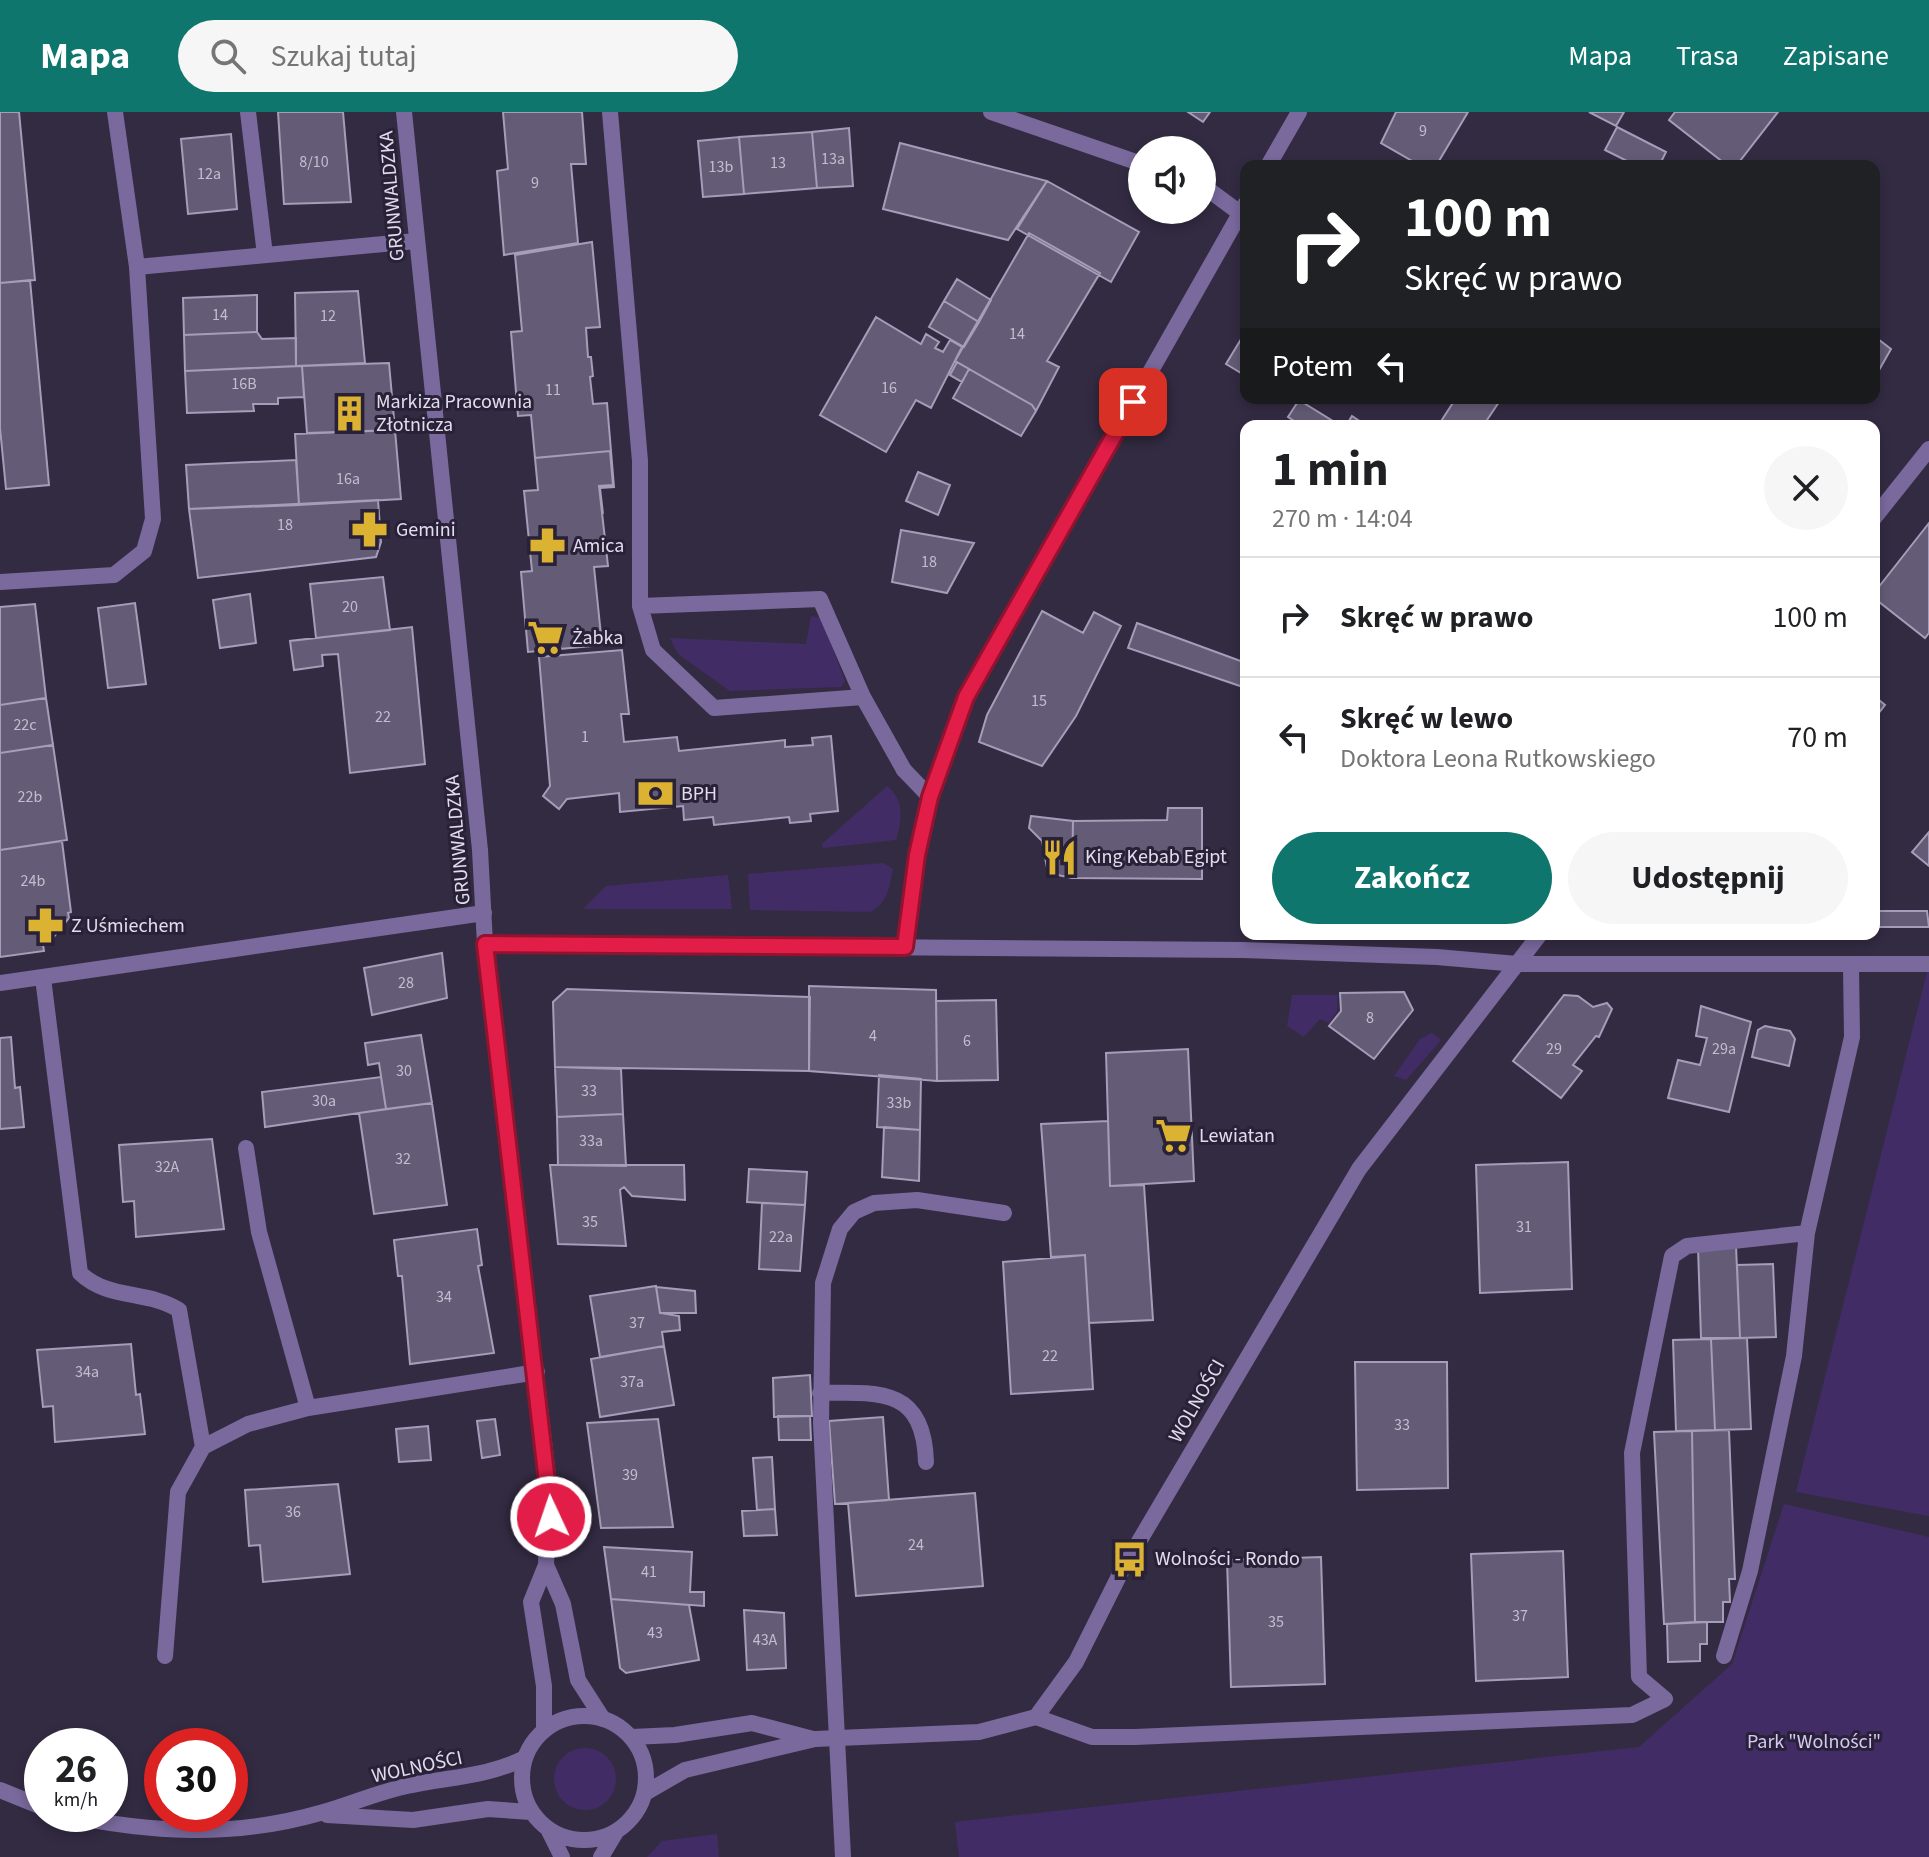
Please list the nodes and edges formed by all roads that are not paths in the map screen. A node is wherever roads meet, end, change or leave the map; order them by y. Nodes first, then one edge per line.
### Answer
1 (115, 112) edge
2 (248, 112) edge
3 (404, 112) edge
4 (610, 112) edge
5 (991, 112) edge
6 (1299, 112) edge
7 (1020, 117) edge
8 (1128, 159) edge
9 (1271, 160) edge
10 (1216, 193) edge
11 (1240, 206) edge
12 (1240, 213) edge
13 (416, 241) junction
14 (265, 255) junction
15 (137, 267) junction
16 (1929, 449) edge
17 (1880, 510) edge
18 (0, 582) edge
19 (640, 606) junction
20 (863, 697) junction
21 (930, 797) junction
22 (484, 913) junction
23 (1535, 940) edge
24 (485, 944) junction
25 (905, 947) junction
26 (1517, 964) junction
27 (1928, 964) edge
28 (1851, 966) junction
29 (43, 978) junction
30 (0, 983) edge
31 (246, 1148) dead end
32 (1004, 1213) dead end
33 (1807, 1233) junction
34 (537, 1372) junction
35 (820, 1393) junction
36 (308, 1408) junction
37 (203, 1447) junction
38 (926, 1462) dead end
39 (546, 1565) junction
40 (165, 1656) dead end
41 (1724, 1656) dead end
42 (1036, 1717) junction
43 (603, 1719) junction
44 (544, 1730) junction
45 (632, 1737) junction
46 (838, 1738) junction
47 (815, 1739) junction
48 (525, 1758) junction
49 (0, 1790) edge
50 (645, 1793) junction
51 (24, 1800) edge
52 (531, 1812) junction
53 (318, 1814) junction
54 (128, 1828) edge
55 (548, 1829) junction
56 (616, 1832) junction
57 (562, 1857) edge
58 (601, 1857) edge
59 (843, 1857) edge

1 - 15 street
2 - 14 street
3 - 13 street, GRUNWALDZKA
4 - 19 street
5 - 7 street
6 - 9 street
7 - 8 street
10 - 11 street
12 - 21 street
13 - 14 street
13 - 22 street, GRUNWALDZKA
14 - 15 street
15 - 18 street
16 - 17 street
19 - 20 street
19 - 20 street
20 - 21 street
21 - 25 street
22 - 24 street, GRUNWALDZKA
22 - 29 street
23 - 26 street, WOLNOŚCI
24 - 25 street
24 - 34 street, GRUNWALDZKA
25 - 26 street
26 - 28 street
26 - 42 street, WOLNOŚCI
27 - 28 street
28 - 33 street
29 - 30 street
29 - 37 street
31 - 36 street
32 - 35 street
33 - 41 street
33 - 42 street
34 - 36 street
34 - 39 street, GRUNWALDZKA
35 - 38 street
35 - 46 street
36 - 37 street
37 - 40 street
39 - 43 street, GRUNWALDZKA
39 - 44 street, GRUNWALDZKA
42 - 46 street
43 - 44 street
43 - 45 street
44 - 48 street
45 - 47 street
45 - 50 street
46 - 47 street
46 - 59 street
47 - 50 street
48 - 52 street
48 - 53 street, WOLNOŚCI
49 - 51 street
50 - 56 street
52 - 53 street, WOLNOŚCI
52 - 55 street
53 - 54 street, WOLNOŚCI
55 - 56 street
55 - 57 street
56 - 58 street

